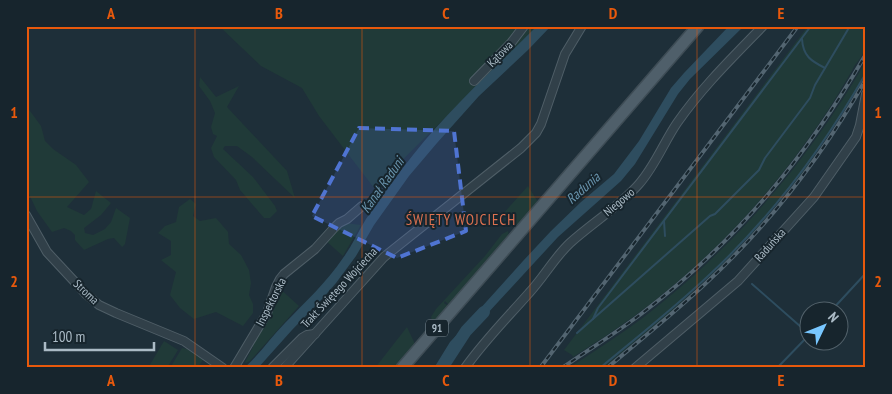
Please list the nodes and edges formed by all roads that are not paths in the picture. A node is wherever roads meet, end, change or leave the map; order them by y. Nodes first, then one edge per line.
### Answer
1 (524, 26) edge
2 (582, 26) edge
3 (698, 26) edge
4 (763, 26) edge
5 (474, 81) dead end
6 (866, 94) edge
7 (362, 206) dead end
8 (26, 214) edge
9 (314, 334) junction
10 (223, 368) edge
11 (234, 368) edge
12 (272, 368) edge
13 (284, 368) edge
14 (402, 368) edge
15 (465, 368) edge
16 (635, 368) edge

1 - 5 street, Kątowa
2 - 9 street, Trakt Świętego Wojciecha
3 - 14 main road, 91
4 - 15 street, Niegowo
6 - 16 street, Raduńska
7 - 11 street, Inspektorska
8 - 10 street, Stroma
9 - 12 street
9 - 13 street, Trakt Świętego Wojciecha

